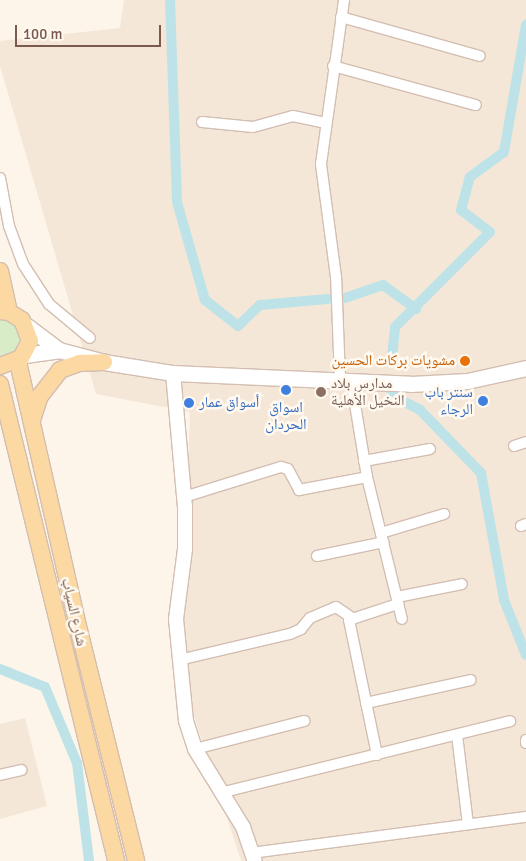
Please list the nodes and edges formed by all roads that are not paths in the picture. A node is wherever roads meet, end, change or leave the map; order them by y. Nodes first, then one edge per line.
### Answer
1 (344, 0) edge
2 (341, 17) junction
3 (480, 56) dead end
4 (333, 66) junction
5 (476, 105) dead end
6 (202, 122) dead end
7 (326, 122) junction
8 (0, 178) edge
9 (0, 271) edge
10 (5, 312) edge
11 (27, 326) junction
12 (90, 338) dead end
13 (59, 350) junction
14 (21, 358) junction
15 (104, 362) junction
16 (0, 366) edge
17 (526, 368) edge
18 (173, 373) junction
19 (345, 380) junction
20 (0, 384) edge
21 (31, 425) junction
22 (526, 442) edge
23 (514, 446) dead end
24 (430, 449) dead end
25 (364, 461) junction
26 (368, 477) junction
27 (184, 496) junction
28 (444, 514) dead end
29 (382, 537) junction
30 (318, 556) dead end
31 (462, 584) dead end
32 (397, 601) junction
33 (351, 617) junction
34 (402, 619) dead end
35 (179, 660) junction
36 (472, 680) dead end
37 (366, 703) junction
38 (304, 721) dead end
39 (510, 721) dead end
40 (457, 734) junction
41 (195, 749) junction
42 (377, 755) junction
43 (21, 770) dead end
44 (0, 775) edge
45 (220, 793) junction
46 (526, 817) edge
47 (468, 824) junction
48 (253, 857) edge
49 (116, 861) edge
50 (136, 861) edge

1 - 2 street
2 - 3 street
2 - 4 street
4 - 5 street
4 - 7 street
6 - 7 street
7 - 19 street
8 - 12 street
9 - 10 main road
10 - 11 main road
11 - 13 main road
11 - 14 main road, شارع السياب
13 - 14 main road
13 - 15 main road
14 - 16 main road
14 - 21 main road, شارع السياب
15 - 18 main road
15 - 21 main road
17 - 19 main road
18 - 19 main road
18 - 27 street
19 - 25 street
20 - 49 main road, شارع السياب
21 - 50 main road, شارع السياب
22 - 23 street
24 - 25 street
25 - 26 street
26 - 27 street
26 - 29 street
27 - 35 street
28 - 29 street
29 - 30 street
29 - 32 street
31 - 32 street
32 - 33 street
32 - 34 street
33 - 35 street
33 - 37 street
35 - 41 street
36 - 37 street
37 - 42 street
38 - 41 street
39 - 40 street
40 - 42 street
40 - 47 street
41 - 45 street
42 - 45 street
43 - 44 street
45 - 48 street
46 - 47 street
47 - 48 street

